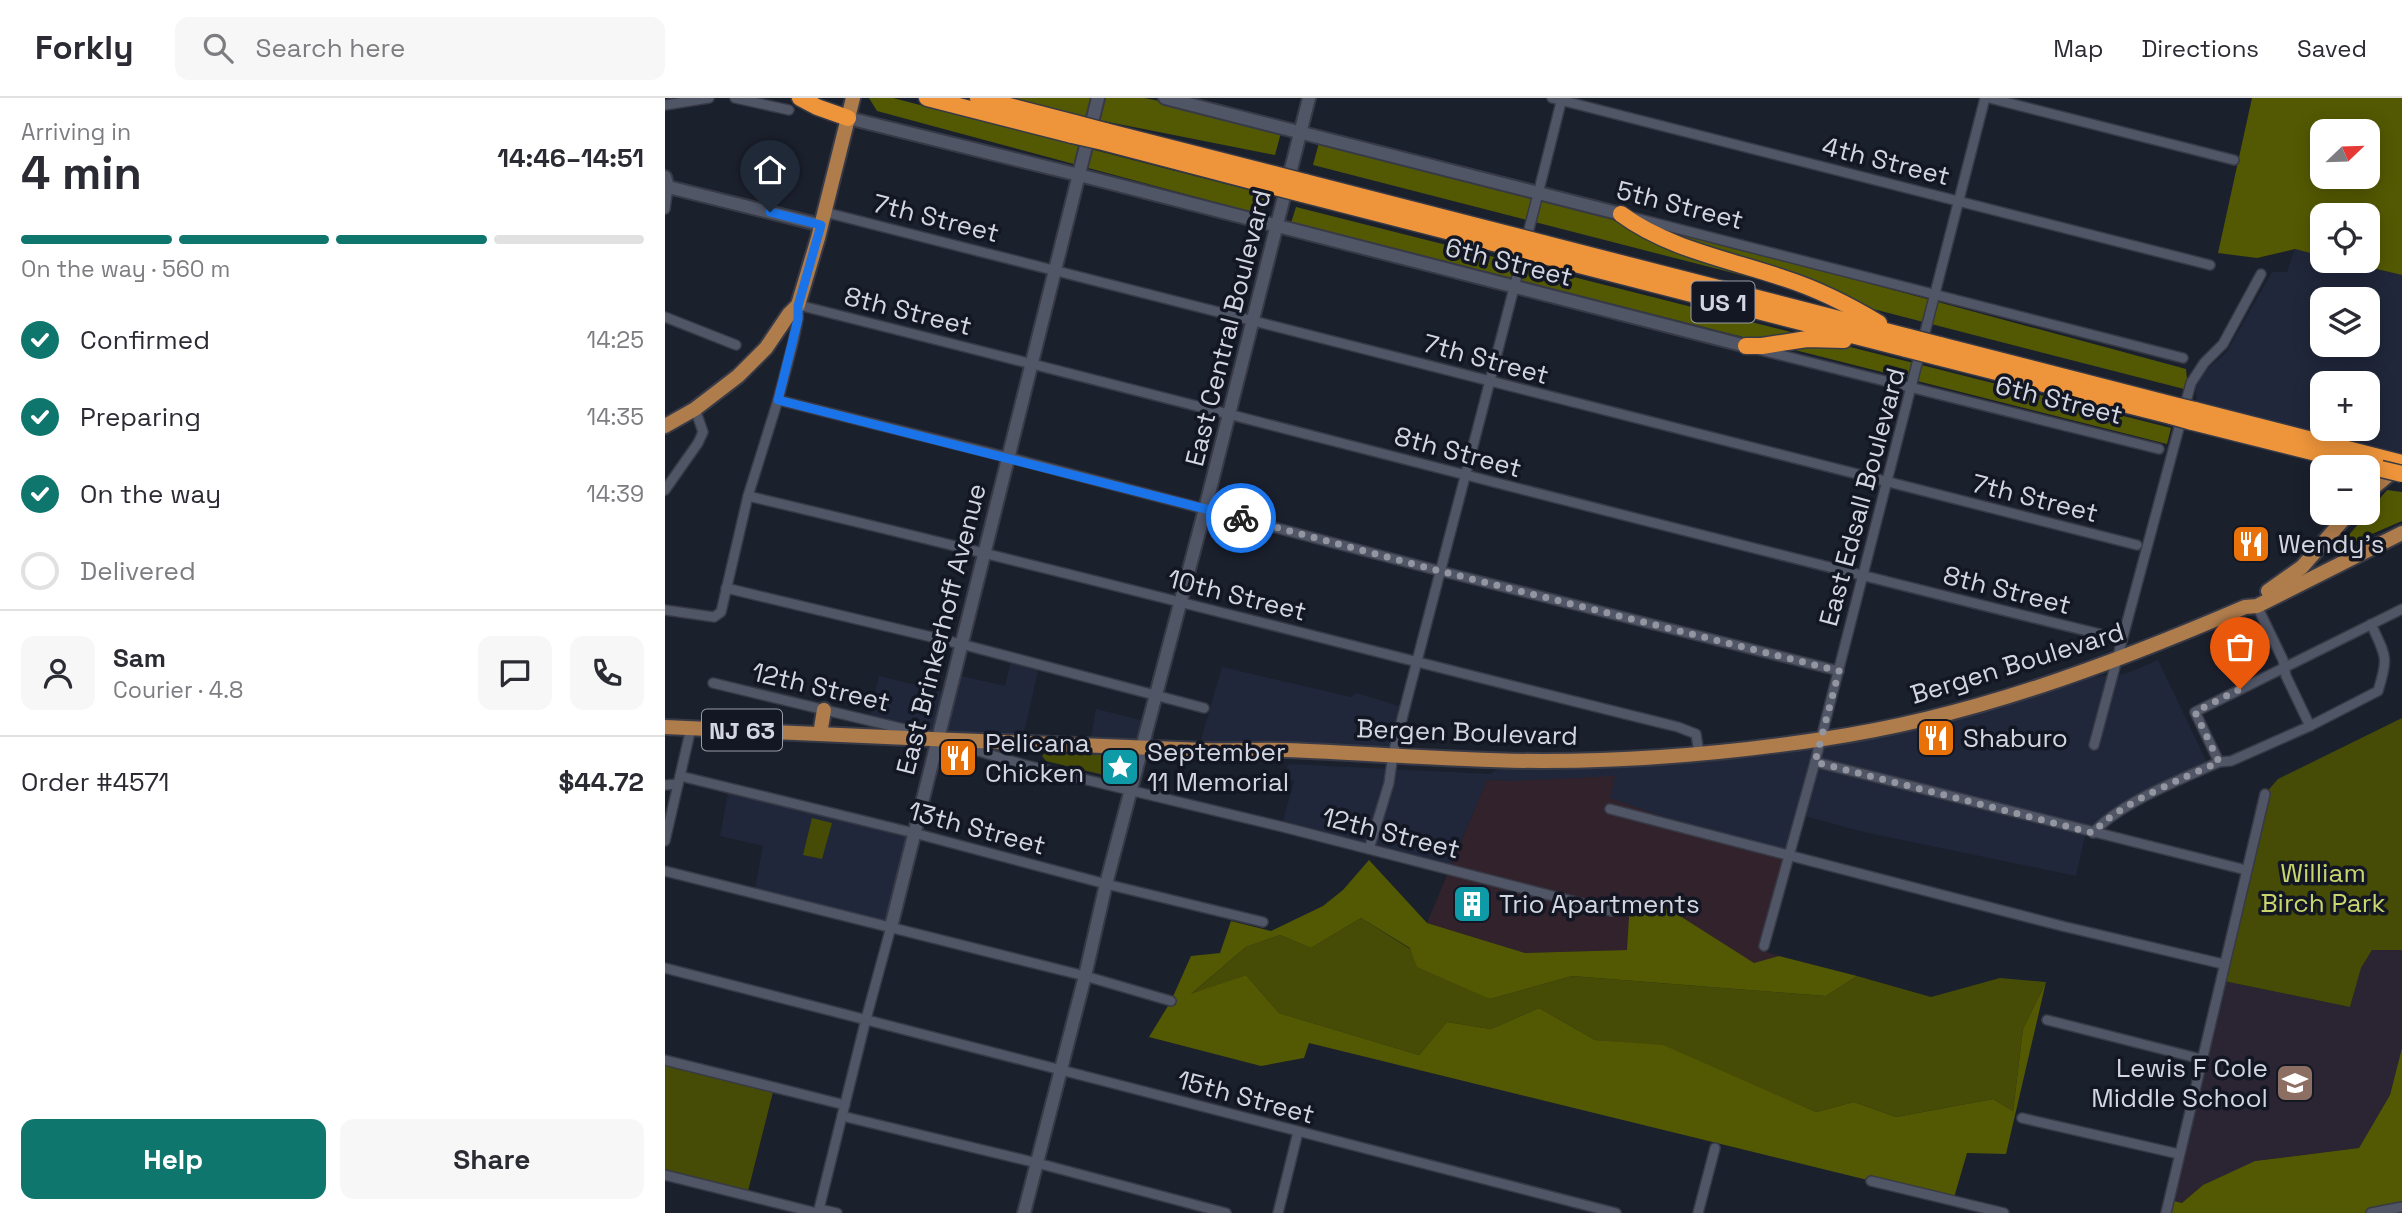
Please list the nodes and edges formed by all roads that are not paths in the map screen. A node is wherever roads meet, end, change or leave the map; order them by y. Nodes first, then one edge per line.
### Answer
1 (709, 98) edge
2 (735, 98) edge
3 (853, 98) edge
4 (927, 98) edge
5 (978, 98) edge
6 (1098, 98) edge
7 (1165, 98) edge
8 (1309, 98) edge
9 (1987, 98) edge
10 (1558, 99) edge
11 (795, 104) edge
12 (665, 105) edge
13 (848, 118) junction
14 (1073, 129) junction
15 (1301, 132) junction
16 (2234, 160) dead end
17 (1079, 175) junction
18 (666, 182) edge
19 (1539, 193) junction
20 (1959, 201) junction
21 (665, 209) edge
22 (1621, 214) junction
23 (823, 218) junction
24 (1277, 226) junction
25 (1541, 249) junction
26 (2210, 265) dead end
27 (1055, 269) junction
28 (2260, 274) dead end
29 (1516, 287) junction
30 (1937, 295) junction
31 (798, 306) junction
32 (665, 317) edge
33 (1253, 319) junction
34 (1874, 340) junction
35 (1904, 340) junction
36 (736, 345) dead end
37 (1746, 346) junction
38 (2183, 358) dead end
39 (1031, 363) junction
40 (1488, 382) junction
41 (1913, 387) junction
42 (778, 400) junction
43 (695, 409) junction
44 (1229, 413) junction
45 (665, 426) edge
46 (2159, 449) dead end
47 (1007, 457) junction
48 (2394, 464) edge
49 (2402, 474) edge
50 (1464, 476) junction
51 (2380, 479) edge
52 (1888, 484) junction
53 (665, 490) edge
54 (748, 496) junction
55 (1205, 509) junction
56 (2338, 525) edge
57 (2402, 533) edge
58 (2137, 545) dead end
59 (984, 551) junction
60 (1440, 571) junction
61 (1864, 577) junction
62 (726, 589) junction
63 (1180, 603) junction
64 (2251, 606) junction
65 (2402, 609) edge
66 (665, 610) edge
67 (2371, 624) junction
68 (2108, 636) dead end
69 (961, 644) junction
70 (2118, 659) junction
71 (1416, 663) junction
72 (2284, 666) junction
73 (1839, 671) junction
74 (713, 683) dead end
75 (1155, 696) junction
76 (1203, 708) dead end
77 (824, 710) junction
78 (2310, 726) junction
79 (665, 727) edge
80 (691, 728) junction
81 (820, 734) junction
82 (937, 738) junction
83 (1821, 740) junction
84 (2094, 745) dead end
85 (1142, 748) junction
86 (1394, 754) junction
87 (1699, 754) junction
88 (1815, 762) junction
89 (2219, 762) junction
90 (679, 780) junction
91 (665, 785) edge
92 (1131, 790) junction
93 (2265, 794) dead end
94 (1610, 809) dead end
95 (914, 833) junction
96 (2093, 833) junction
97 (665, 841) edge
98 (1369, 849) junction
99 (1787, 856) junction
100 (665, 870) edge
101 (2246, 870) junction
102 (1106, 884) junction
103 (1611, 911) dead end
104 (1263, 922) dead end
105 (891, 927) junction
106 (1764, 946) dead end
107 (2223, 964) junction
108 (665, 968) edge
109 (1085, 976) junction
110 (1171, 1001) dead end
111 (866, 1019) junction
112 (2047, 1020) dead end
113 (2201, 1059) junction
114 (665, 1060) edge
115 (1062, 1070) junction
116 (843, 1111) junction
117 (2022, 1118) dead end
118 (1298, 1132) junction
119 (1715, 1148) dead end
120 (2179, 1154) junction
121 (1037, 1163) junction
122 (665, 1175) edge
123 (1871, 1181) dead end
124 (2402, 1207) edge
125 (818, 1211) edge
126 (837, 1213) edge
127 (1024, 1213) edge
128 (1226, 1213) edge
129 (1278, 1213) edge
130 (1616, 1213) edge
131 (1697, 1213) edge
132 (2004, 1213) edge
133 (2166, 1213) edge
134 (2371, 1213) edge

1 - 12 street
2 - 11 street
3 - 13 main road
4 - 14 highway, US 1
5 - 14 highway, US 1
6 - 17 main road, East Brinkerhoff Avenue
7 - 15 main road, 5th Street
8 - 15 main road, East Central Boulevard
9 - 16 street
9 - 20 street, East Edsall Boulevard
10 - 19 street
10 - 20 street, 4th Street
11 - 13 highway
13 - 17 main road, 6th Street
13 - 23 main road
14 - 25 highway, US 1, bridge
15 - 19 main road, 5th Street
15 - 24 main road, East Central Boulevard
17 - 24 main road, 6th Street
17 - 27 main road, East Brinkerhoff Avenue
18 - 21 street
18 - 23 main road
19 - 22 main road, 5th Street
19 - 29 street
20 - 26 street, 4th Street
20 - 30 street, East Edsall Boulevard
22 - 30 street, 5th Street
22 - 35 highway
23 - 27 street, 7th Street
23 - 31 main road
24 - 29 main road, 6th Street
24 - 33 main road, East Central Boulevard
25 - 34 highway, US 1
25 - 35 highway, US 1
27 - 33 street, 7th Street
27 - 39 main road, East Brinkerhoff Avenue
28 - 70 street
29 - 37 main road, 6th Street
29 - 40 street
30 - 38 street, 5th Street
30 - 41 street, East Edsall Boulevard
31 - 39 street, 8th Street
31 - 42 street
31 - 43 main road
32 - 36 street
33 - 40 street, 7th Street
33 - 44 main road, East Central Boulevard
34 - 35 highway, US 1
34 - 37 highway
35 - 48 highway, US 1, bridge
37 - 41 street, 6th Street
39 - 44 street, 8th Street
39 - 47 main road, East Brinkerhoff Avenue
40 - 50 street
40 - 52 street, 7th Street
41 - 46 street, 6th Street
41 - 52 street, East Edsall Boulevard
42 - 47 street
42 - 54 street
43 - 45 main road
43 - 53 street
44 - 50 street, 8th Street
44 - 55 main road, East Central Boulevard
47 - 55 street
47 - 59 main road, East Brinkerhoff Avenue
48 - 49 highway, US 1, bridge
48 - 51 main road
50 - 60 street
50 - 61 street, 8th Street
52 - 58 street, 7th Street
52 - 61 street, East Edsall Boulevard
54 - 59 street, 10th Street
54 - 62 street
55 - 60 street
55 - 63 main road, East Central Boulevard
56 - 64 main road, Bergen Boulevard / NJ 63
57 - 64 main road, Bergen Boulevard / NJ 63
59 - 63 street, 10th Street
59 - 69 main road, East Brinkerhoff Avenue
60 - 71 street
60 - 73 street
61 - 68 street, 8th Street
61 - 73 street, East Edsall Boulevard
62 - 66 street
62 - 69 street
63 - 71 street, 10th Street
63 - 75 main road, East Central Boulevard
64 - 70 main road, Bergen Boulevard / NJ 63
64 - 72 street
65 - 67 street
67 - 72 street
67 - 78 street
69 - 75 street
69 - 82 main road, East Brinkerhoff Avenue
70 - 83 main road, Bergen Boulevard / NJ 63
70 - 84 street
71 - 86 street
71 - 87 street, 10th Street
72 - 78 street
72 - 89 street
73 - 83 street, East Edsall Boulevard
74 - 77 street, 12th Street
75 - 76 street
75 - 85 main road, East Central Boulevard
77 - 81 main road
77 - 82 street, 12th Street
78 - 89 street
79 - 80 main road, Bergen Boulevard / NJ 63
80 - 81 main road, Bergen Boulevard / NJ 63
80 - 90 street
81 - 82 main road, Bergen Boulevard / NJ 63
82 - 85 main road, Bergen Boulevard / NJ 63
82 - 92 street, 12th Street
82 - 95 main road, East Brinkerhoff Avenue
83 - 87 main road, Bergen Boulevard / NJ 63
83 - 88 street, East Edsall Boulevard
85 - 86 main road, Bergen Boulevard / NJ 63
85 - 92 main road, East Central Boulevard
86 - 87 main road, Bergen Boulevard / NJ 63
86 - 98 street
88 - 96 street
88 - 99 street, East Edsall Boulevard
89 - 96 street
90 - 91 street, 13th Street
90 - 95 street, 13th Street
90 - 97 street
92 - 98 street, 12th Street
92 - 102 main road, East Central Boulevard
93 - 101 street
94 - 99 street
95 - 102 street, 13th Street
95 - 105 main road, East Brinkerhoff Avenue
96 - 101 street
98 - 103 street, 12th Street
99 - 106 street, East Edsall Boulevard
99 - 107 street
100 - 105 street
101 - 107 street
102 - 104 street, 13th Street
102 - 109 main road, East Central Boulevard
105 - 109 street
105 - 111 street
107 - 113 street
108 - 111 street, 15th Street
109 - 110 street
109 - 115 main road, East Central Boulevard
111 - 115 street, 15th Street
111 - 116 street
112 - 113 street
113 - 120 street
114 - 116 street
115 - 118 street, 15th Street
115 - 121 main road, East Central Boulevard
116 - 121 street
116 - 125 street
117 - 120 street
118 - 129 street
118 - 130 street, 15th Street
119 - 131 street
120 - 133 street
121 - 127 main road, East Central Boulevard
121 - 128 street
122 - 125 street
123 - 132 street
124 - 134 street
125 - 126 street

